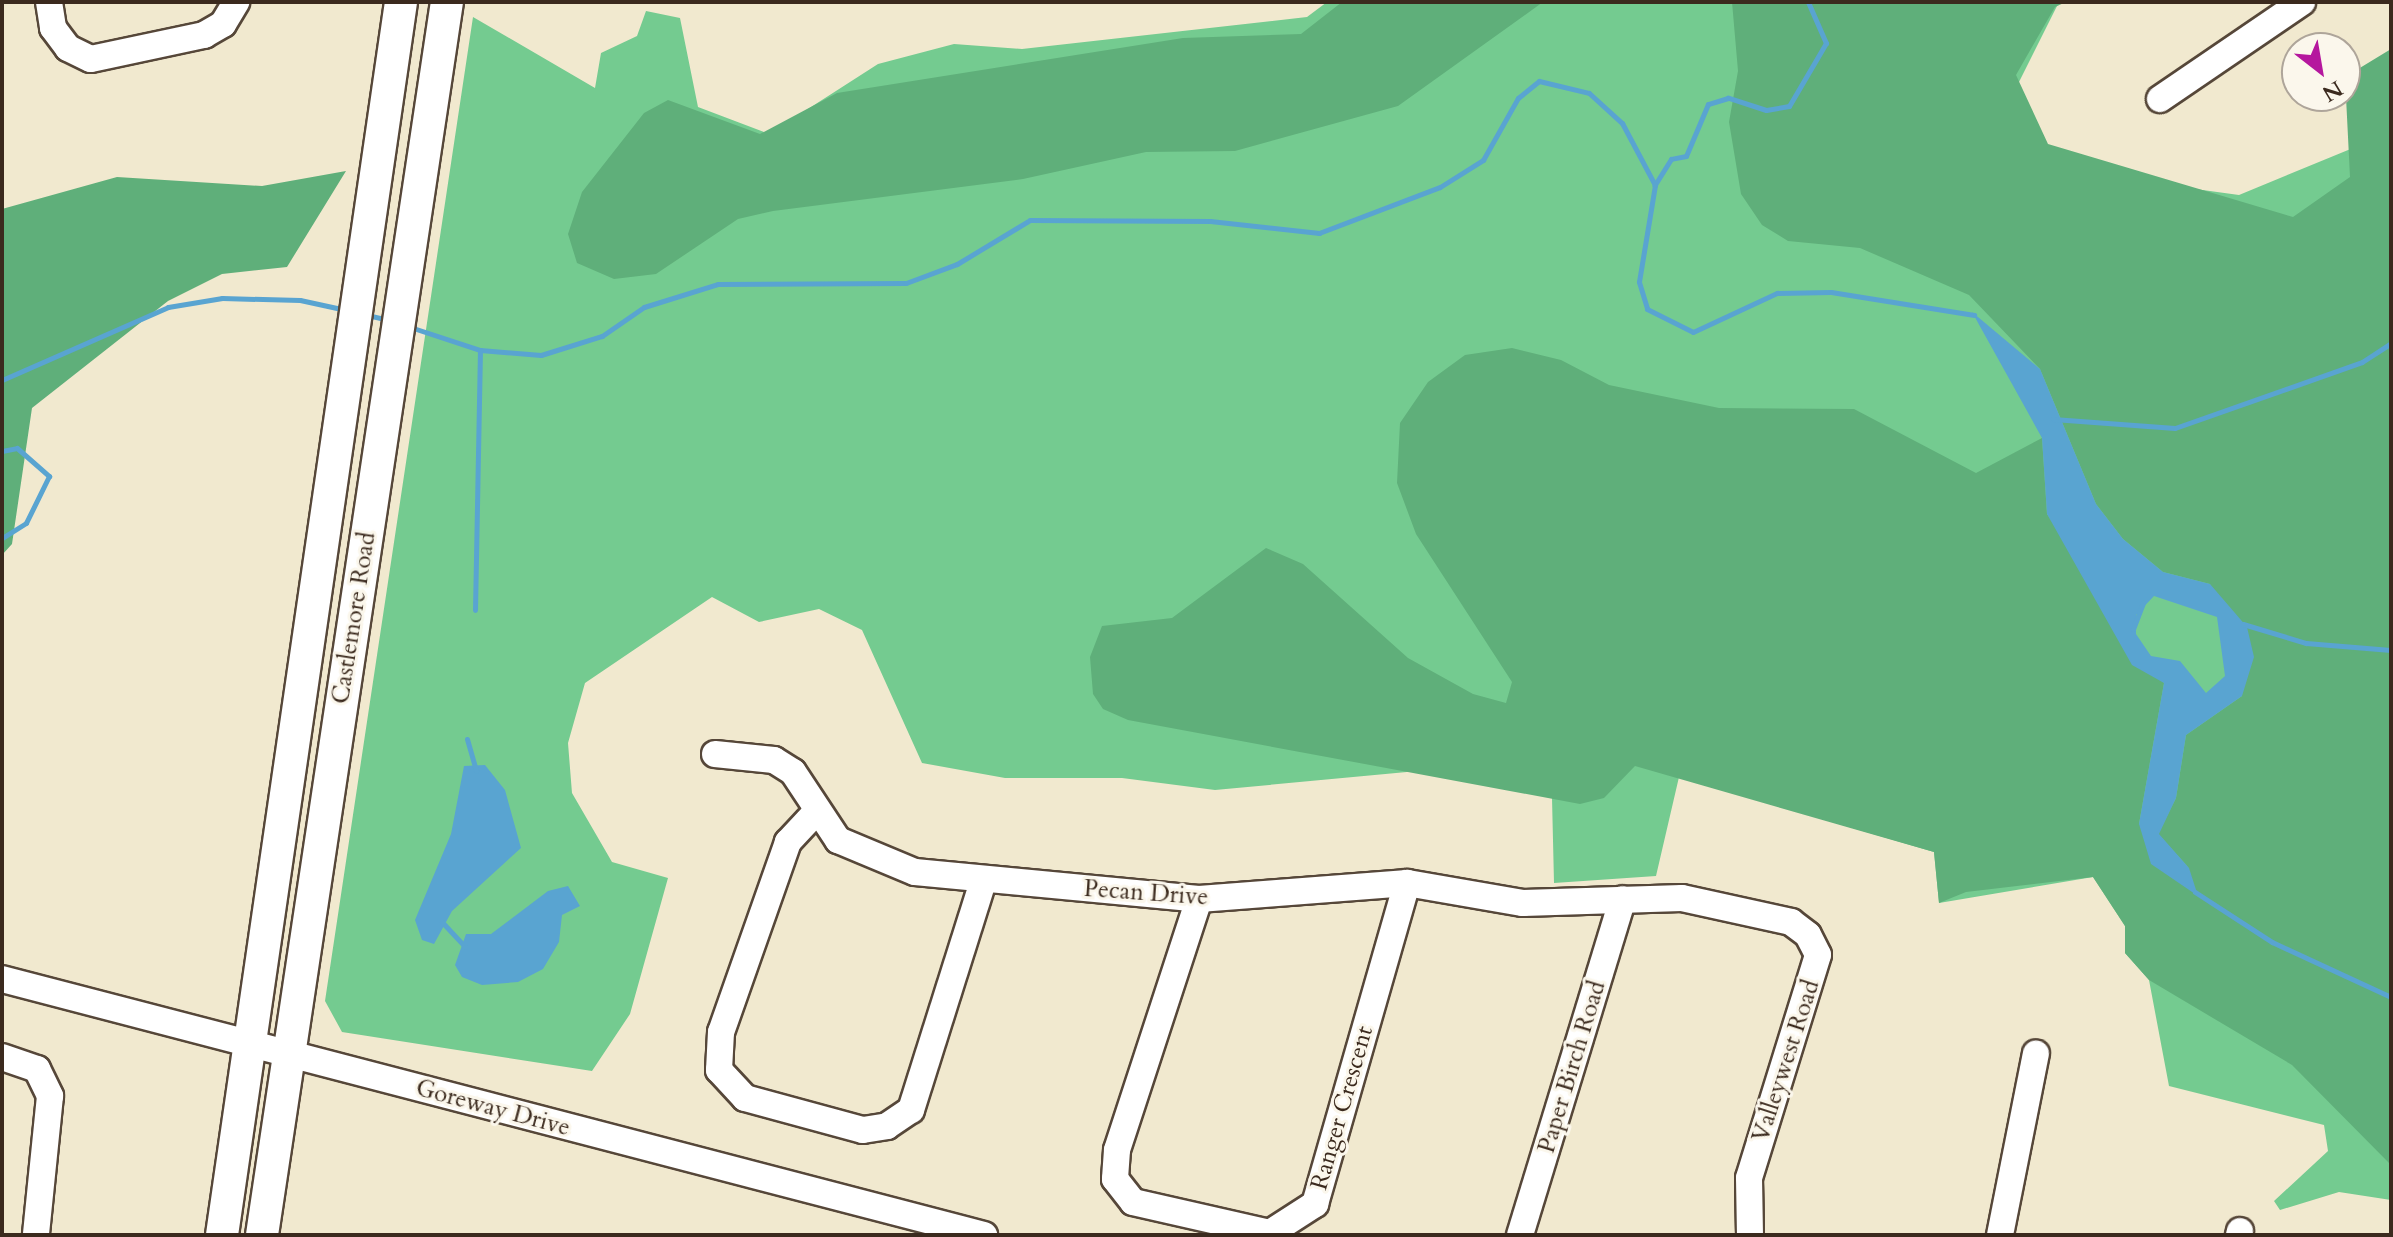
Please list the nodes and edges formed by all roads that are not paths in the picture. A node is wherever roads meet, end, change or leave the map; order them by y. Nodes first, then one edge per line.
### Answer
1 (49, 2) edge
2 (236, 2) edge
3 (401, 2) edge
4 (447, 2) edge
5 (2302, 2) edge
6 (2160, 99) dead end
7 (715, 754) dead end
8 (815, 813) junction
9 (983, 881) junction
10 (1407, 883) junction
11 (1199, 899) junction
12 (1623, 899) junction
13 (2, 979) edge
14 (249, 1043) junction
15 (289, 1054) junction
16 (2036, 1054) dead end
17 (2, 1057) edge
18 (36, 1235) edge
19 (222, 1235) edge
20 (262, 1235) edge
21 (984, 1235) edge
22 (1520, 1235) edge
23 (1750, 1235) edge
24 (2000, 1235) edge

1 - 2 street
3 - 14 main road, Castlemore Road
4 - 15 main road, Castlemore Road
5 - 6 street
7 - 8 street, Pecan Drive
8 - 9 street, Pecan Drive
8 - 9 street
9 - 11 street, Pecan Drive
10 - 11 street, Pecan Drive
10 - 11 street, Ranger Crescent
10 - 12 street, Pecan Drive
12 - 22 street, Paper Birch Road
12 - 23 street, Valleywest Road
13 - 14 street, Goreway Drive
14 - 15 street, Goreway Drive
14 - 19 main road, Castlemore Road
15 - 20 main road, Castlemore Road
15 - 21 street, Goreway Drive
16 - 24 street
17 - 18 street

